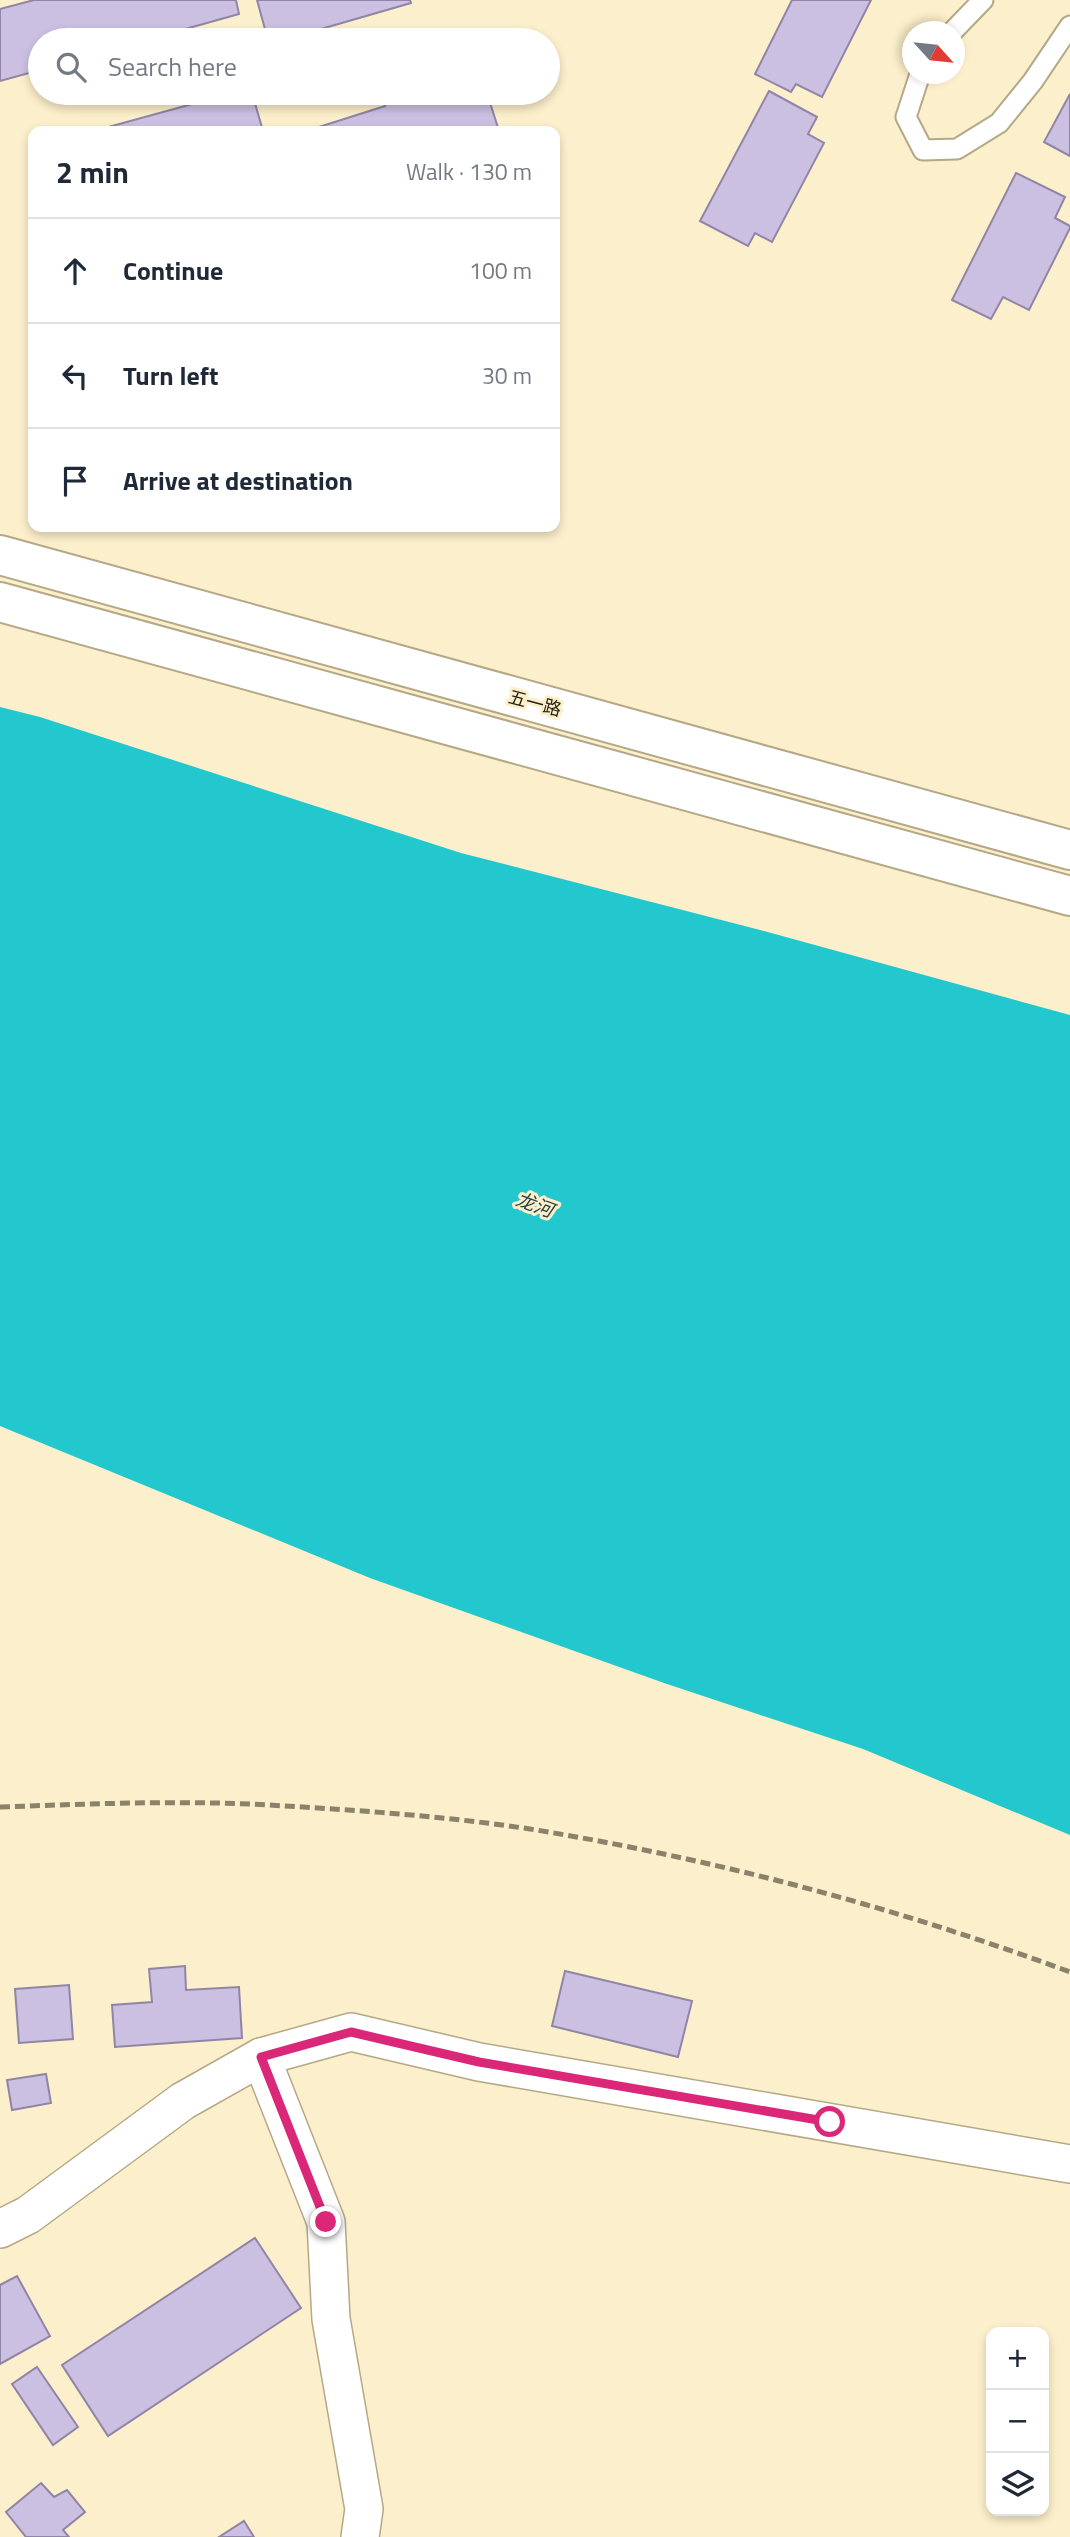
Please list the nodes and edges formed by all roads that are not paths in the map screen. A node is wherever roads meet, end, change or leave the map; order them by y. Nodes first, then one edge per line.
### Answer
1 (983, 0) edge
2 (963, 21) edge
3 (1070, 26) edge
4 (917, 84) edge
5 (0, 555) edge
6 (0, 602) edge
7 (1070, 850) edge
8 (1070, 896) edge
9 (261, 2057) junction
10 (1070, 2164) edge
11 (0, 2229) edge
12 (360, 2537) edge

1 - 2 lane
3 - 4 lane
5 - 7 main road, 五一路
6 - 8 main road
9 - 10 street
9 - 11 street
9 - 12 street

